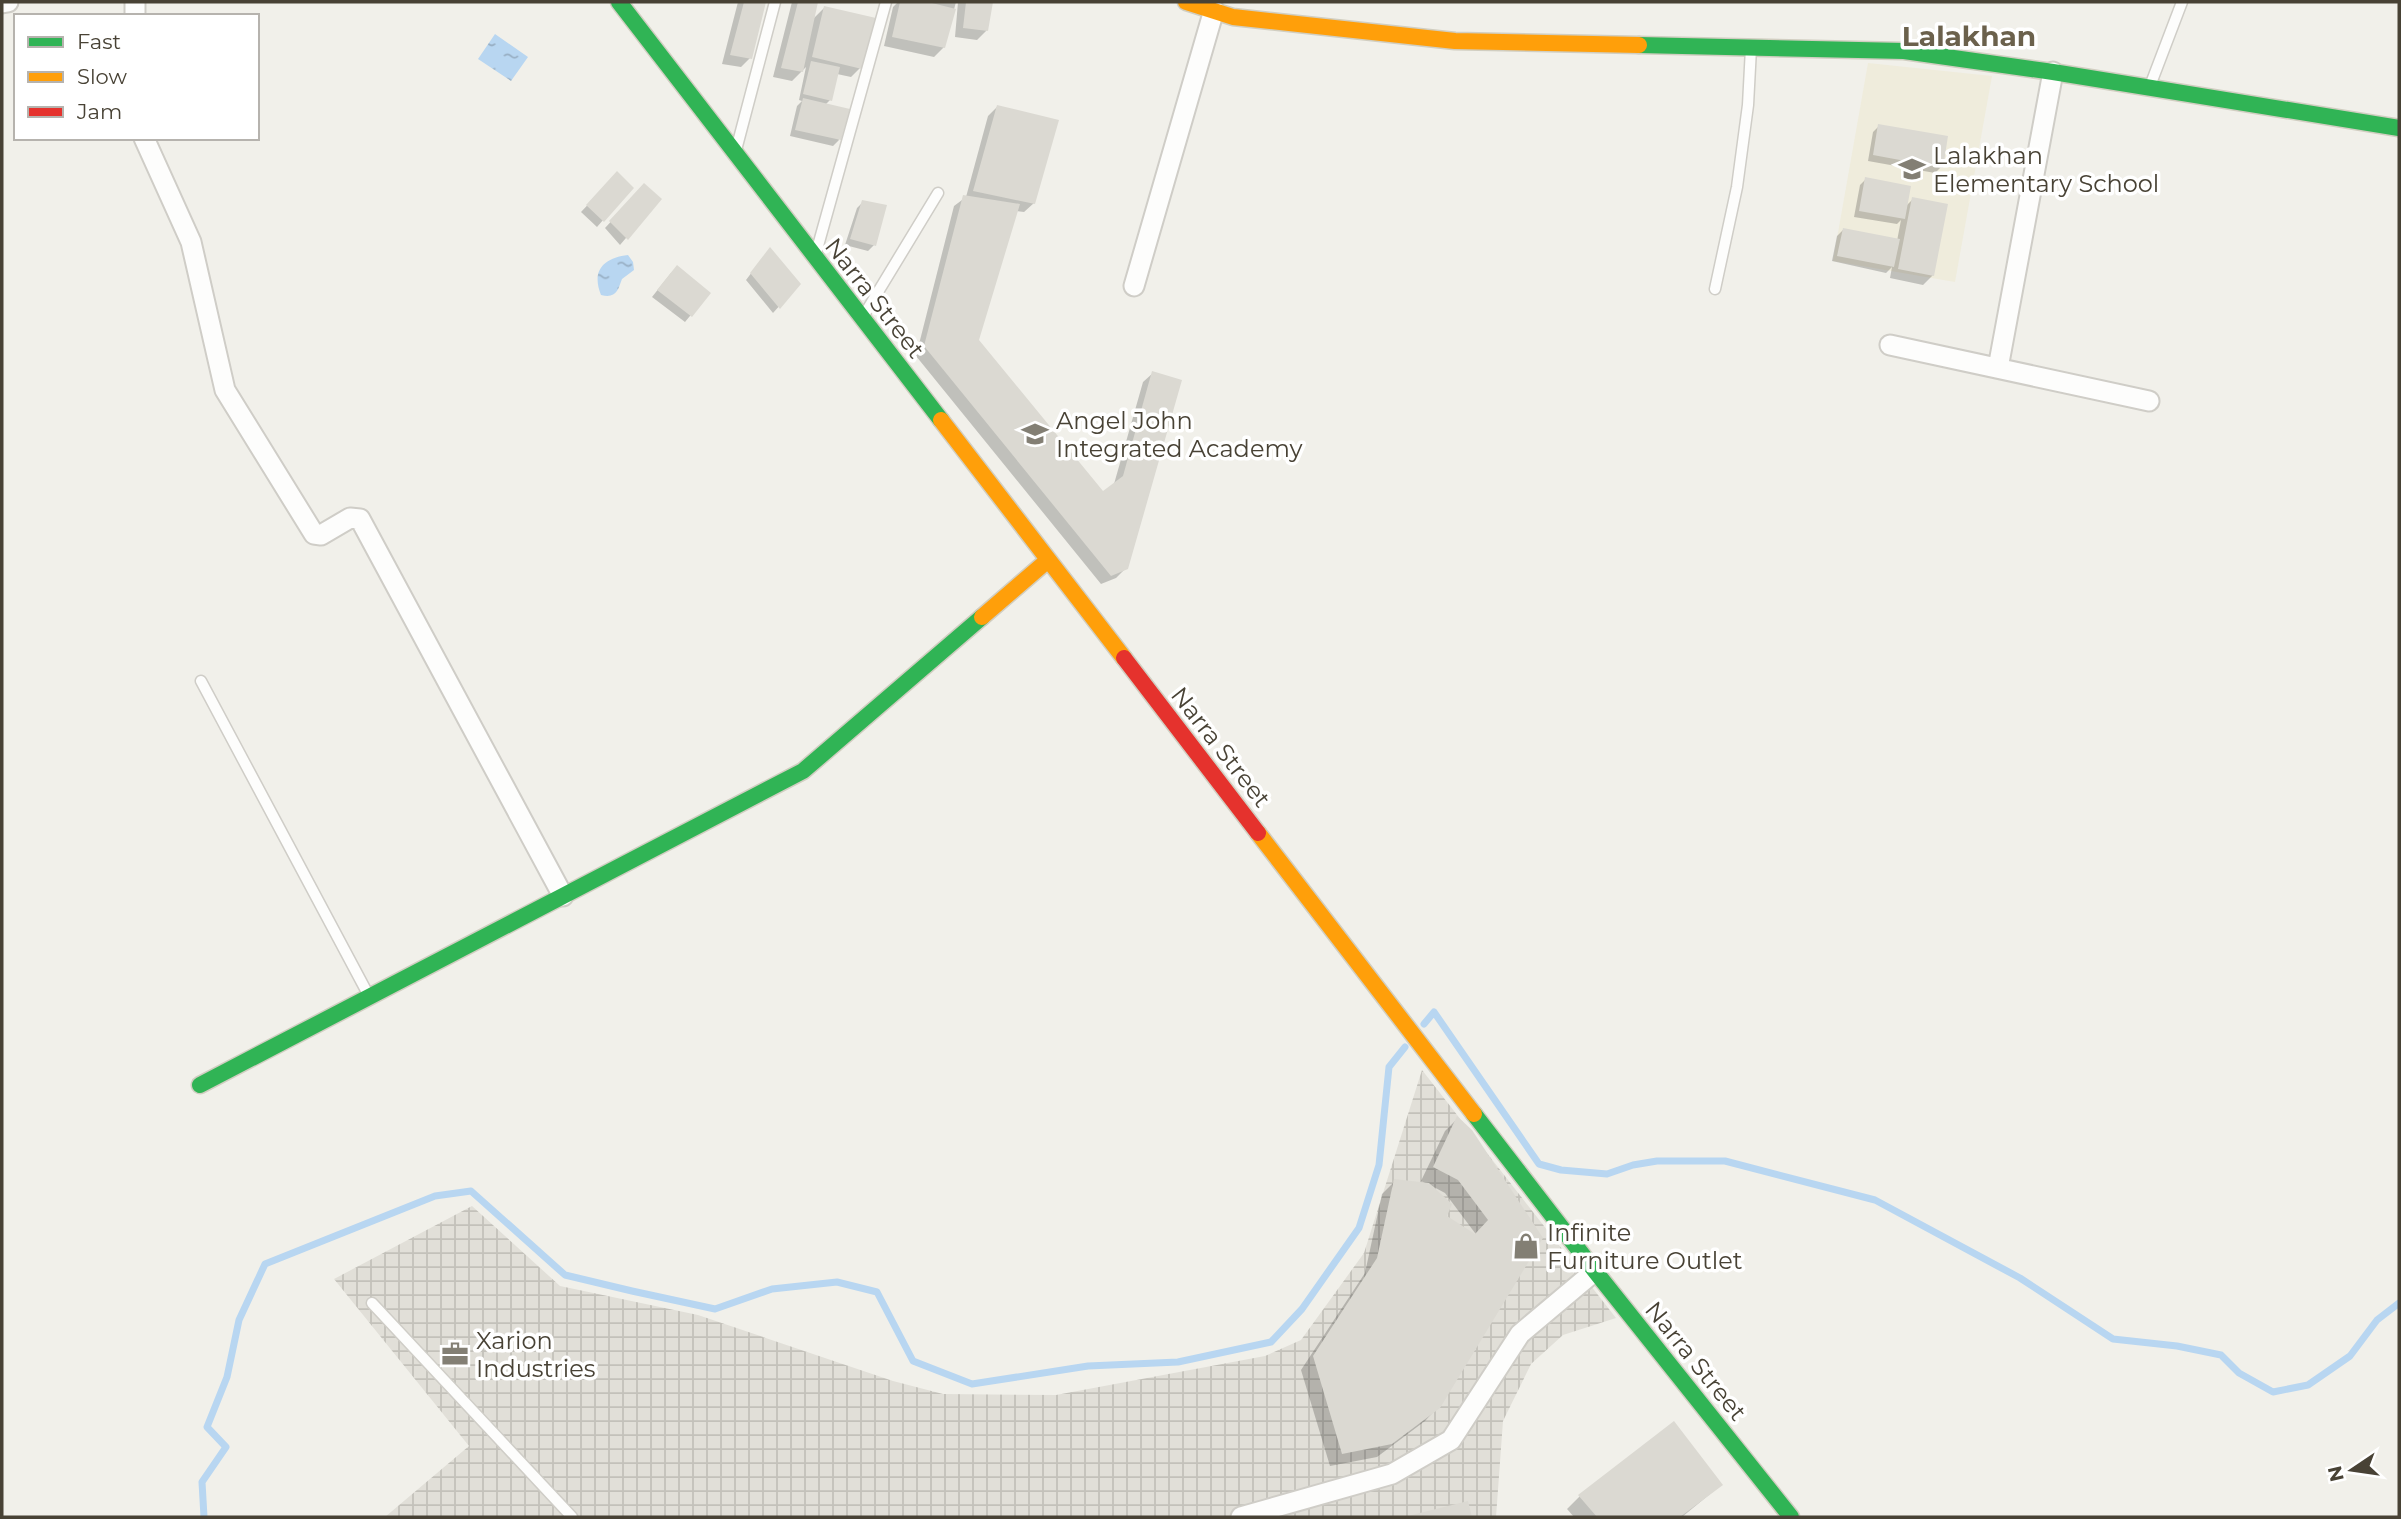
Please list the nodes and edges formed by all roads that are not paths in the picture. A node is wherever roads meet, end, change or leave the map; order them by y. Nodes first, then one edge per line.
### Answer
1 (8, 2) edge
2 (619, 2) edge
3 (775, 2) edge
4 (886, 2) edge
5 (1186, 2) edge
6 (2182, 2) edge
7 (2, 3) edge
8 (1214, 10) junction
9 (1751, 48) junction
10 (2053, 72) junction
11 (2150, 88) junction
12 (2399, 128) edge
13 (145, 140) edge
14 (735, 154) junction
15 (938, 193) dead end
16 (815, 257) junction
17 (1134, 286) dead end
18 (1715, 289) dead end
19 (862, 318) junction
20 (1890, 345) dead end
21 (1998, 369) junction
22 (2148, 401) dead end
23 (1048, 560) junction
24 (201, 681) dead end
25 (563, 896) junction
26 (369, 997) junction
27 (200, 1085) dead end
28 (1595, 1271) junction
29 (372, 1303) dead end
30 (572, 1517) edge
31 (1241, 1517) edge
32 (1791, 1517) edge

1 - 7 street
2 - 14 street, Narra Street
3 - 14 lane
4 - 16 lane
5 - 8 street
6 - 11 lane
8 - 9 street
8 - 17 street
9 - 10 street
9 - 18 lane
10 - 11 street
10 - 21 street
11 - 12 street
13 - 25 street
14 - 16 street, Narra Street
15 - 19 lane
16 - 19 street, Narra Street
19 - 23 street, Narra Street
20 - 21 street
21 - 22 street
23 - 25 street
23 - 28 street, Narra Street
24 - 26 lane
25 - 26 street
26 - 27 street
28 - 31 street
28 - 32 street, Narra Street
29 - 30 lane

